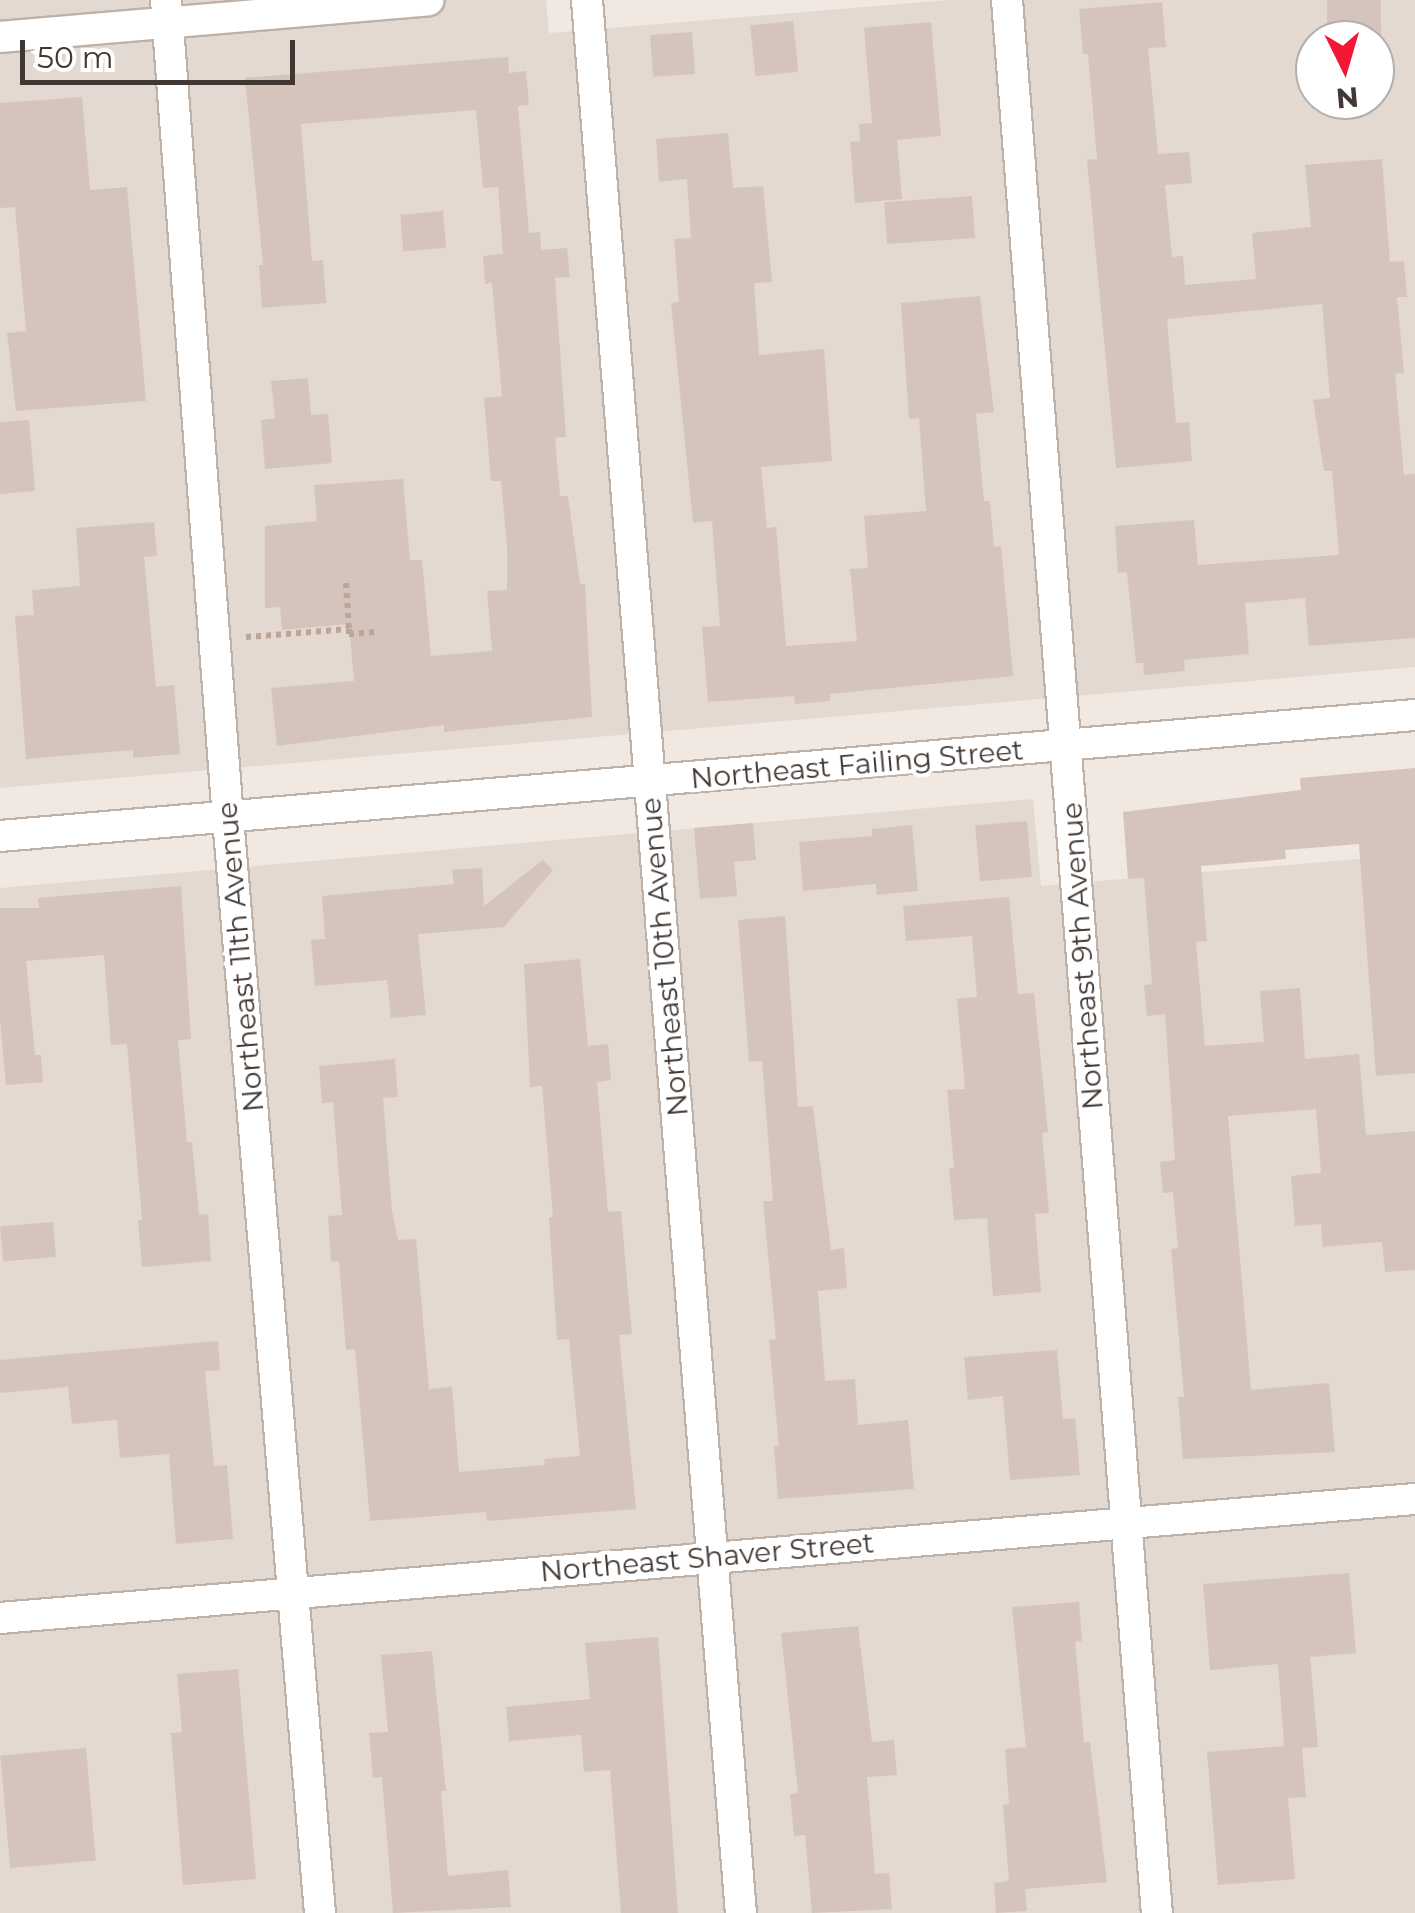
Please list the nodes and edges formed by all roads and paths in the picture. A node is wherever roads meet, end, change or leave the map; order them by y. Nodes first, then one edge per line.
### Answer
1 (428, 0) edge
2 (587, 0) edge
3 (1007, 0) edge
4 (167, 11) edge
5 (0, 37) edge
6 (346, 583) dead end
7 (348, 629) junction
8 (376, 632) dead end
9 (214, 639) junction
10 (1415, 715) edge
11 (1066, 746) junction
12 (650, 782) junction
13 (228, 818) junction
14 (0, 836) edge
15 (1415, 1499) edge
16 (1127, 1522) junction
17 (712, 1556) junction
18 (293, 1592) junction
19 (0, 1618) edge
20 (320, 1913) edge
21 (741, 1913) edge
22 (1157, 1913) edge

1 - 4 street
2 - 12 street, Northeast 10th Avenue
3 - 11 street, Northeast 9th Avenue
4 - 5 street
4 - 9 street, Northeast 11th Avenue
6 - 7 path
7 - 8 path
7 - 9 path
9 - 13 street, Northeast 11th Avenue
10 - 11 street, Northeast Failing Street
11 - 12 street, Northeast Failing Street
11 - 16 street, Northeast 9th Avenue
12 - 13 street, Northeast Failing Street
12 - 17 street, Northeast 10th Avenue
13 - 14 street, Northeast Failing Street
13 - 18 street, Northeast 11th Avenue
15 - 16 street, Northeast Shaver Street
16 - 17 street, Northeast Shaver Street
16 - 22 street, Northeast 9th Avenue
17 - 18 street, Northeast Shaver Street
17 - 21 street, Northeast 10th Avenue
18 - 19 street, Northeast Shaver Street
18 - 20 street, Northeast 11th Avenue

